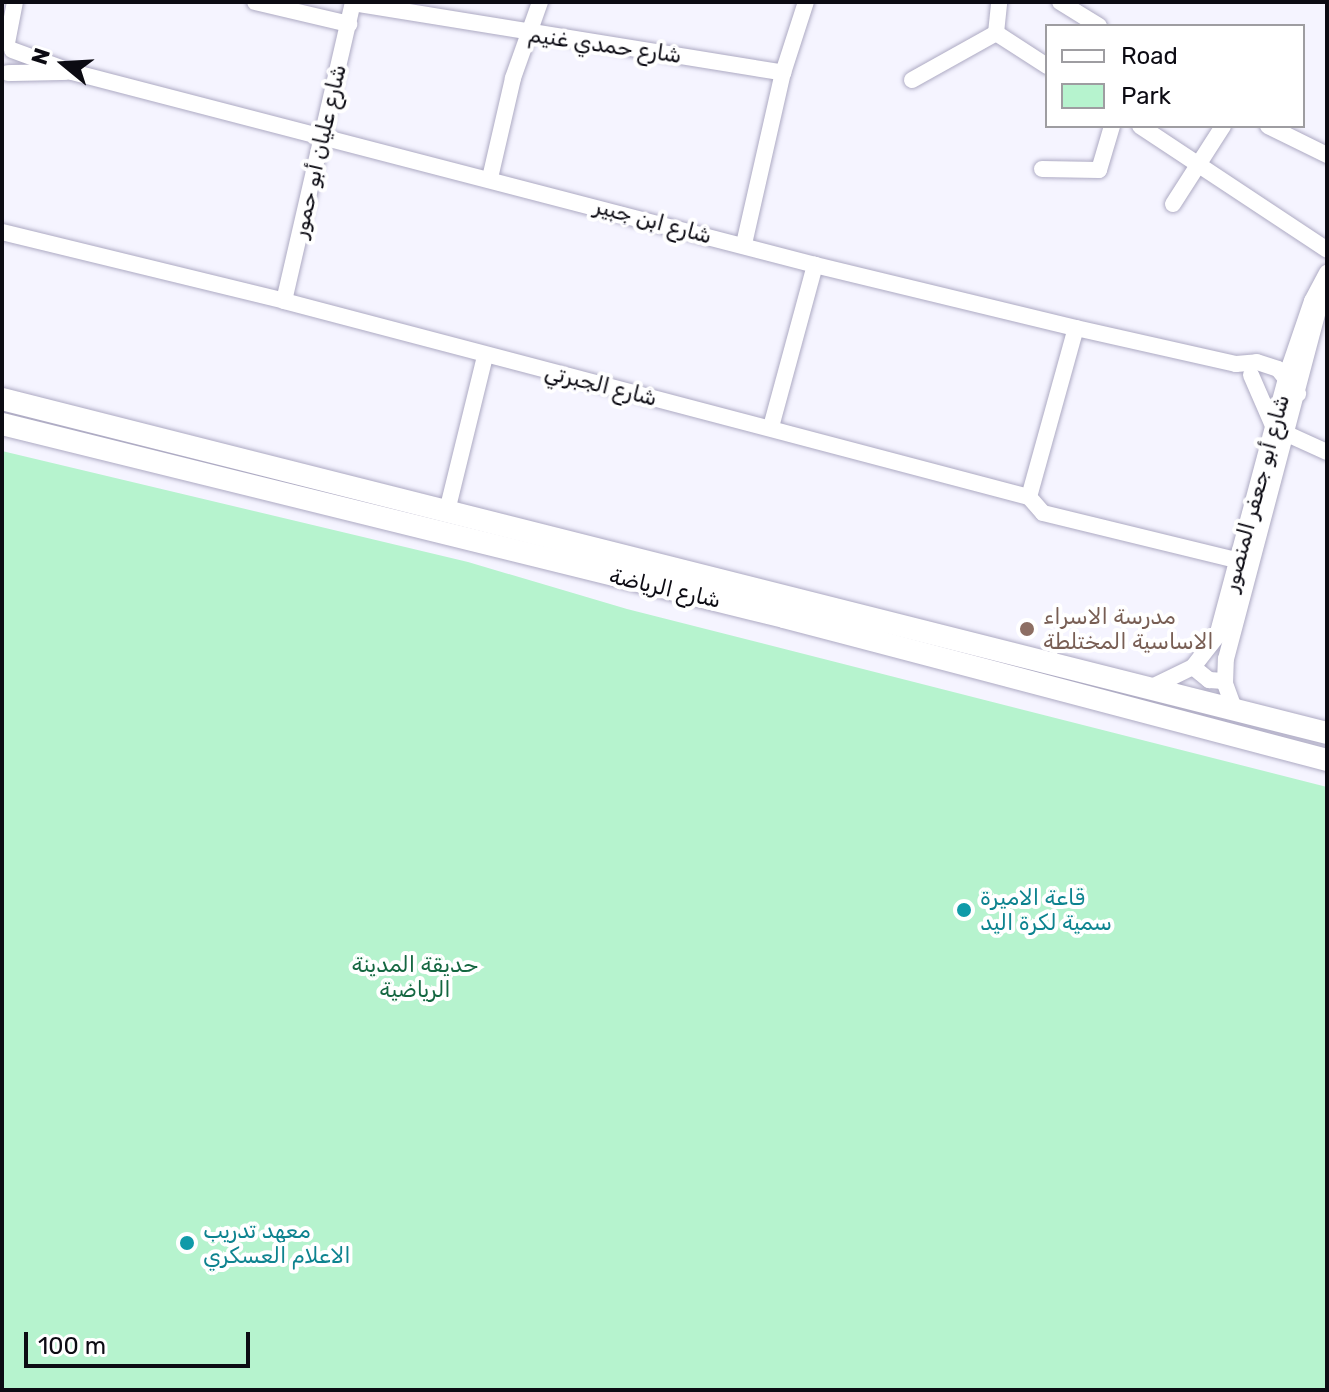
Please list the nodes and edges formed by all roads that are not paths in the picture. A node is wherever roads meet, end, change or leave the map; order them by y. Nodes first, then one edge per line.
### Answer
1 (15, 2) edge
2 (255, 2) edge
3 (353, 2) edge
4 (540, 2) edge
5 (806, 2) edge
6 (999, 2) edge
7 (1060, 2) edge
8 (349, 24) junction
9 (1096, 24) edge
10 (996, 33) junction
11 (527, 34) junction
12 (7, 44) edge
13 (1045, 65) edge
14 (72, 72) junction
15 (783, 73) junction
16 (4, 75) edge
17 (912, 80) dead end
18 (1111, 128) edge
19 (1143, 128) edge
20 (1222, 128) edge
21 (1272, 128) edge
22 (323, 136) junction
23 (1327, 155) edge
24 (1199, 163) junction
25 (1042, 169) dead end
26 (490, 178) junction
27 (1173, 204) dead end
28 (2, 232) edge
29 (744, 244) junction
30 (1327, 250) edge
31 (815, 265) junction
32 (1327, 273) edge
33 (284, 301) junction
34 (1076, 328) junction
35 (485, 356) junction
36 (1236, 364) junction
37 (1305, 371) junction
38 (1251, 375) junction
39 (1287, 378) junction
40 (1298, 394) junction
41 (2, 399) edge
42 (88, 420) junction
43 (2, 424) edge
44 (771, 427) junction
45 (1280, 433) junction
46 (82, 443) junction
47 (1327, 452) edge
48 (1029, 497) junction
49 (447, 511) junction
50 (1243, 562) junction
51 (885, 618) junction
52 (879, 642) junction
53 (1193, 667) junction
54 (1224, 681) junction
55 (1154, 686) junction
56 (1235, 711) junction
57 (1327, 733) edge
58 (1327, 760) edge

1 - 12 street
2 - 8 street
3 - 8 street, شارع عليان أبو حمور
3 - 11 street, شارع حمدي غنيم
4 - 11 street
5 - 15 street
6 - 10 street
7 - 9 street
8 - 22 street, شارع عليان أبو حمور
10 - 13 street
10 - 17 street
11 - 15 street, شارع حمدي غنيم
11 - 26 street
12 - 14 street, شارع ابن جبير
12 - 16 street
14 - 16 street, شارع ابن جبير
14 - 22 street, شارع ابن جبير
15 - 29 street
18 - 25 street
19 - 24 street
20 - 24 street
21 - 23 street
22 - 26 street, شارع ابن جبير
22 - 33 street, شارع عليان أبو حمور
24 - 27 street
24 - 30 street
26 - 29 street, شارع ابن جبير
28 - 33 street, شارع الجبرتي
29 - 31 street, شارع ابن جبير
31 - 34 street, شارع ابن جبير
31 - 44 street
32 - 37 street, شارع أبو جعفر المنصور
32 - 39 street, شارع أبو جعفر المنصور
33 - 35 street, شارع الجبرتي
34 - 36 street, شارع ابن جبير
34 - 48 street
35 - 44 street, شارع الجبرتي
35 - 49 street
36 - 38 street, شارع ابن جبير
36 - 39 street, شارع ابن جبير
37 - 39 street
37 - 40 street, شارع أبو جعفر المنصور
38 - 39 street
38 - 45 street
39 - 40 street
39 - 45 street, شارع أبو جعفر المنصور
40 - 45 street, شارع أبو جعفر المنصور
41 - 42 main road, شارع الرياضة
42 - 46 main road
42 - 49 main road, شارع الرياضة
43 - 46 main road, شارع الرياضة
44 - 48 street, شارع الجبرتي
45 - 47 street
45 - 50 street, شارع أبو جعفر المنصور
46 - 52 main road, شارع الرياضة
48 - 50 street, شارع الجبرتي
49 - 51 main road, شارع الرياضة
50 - 53 street, شارع أبو جعفر المنصور
50 - 54 street, شارع أبو جعفر المنصور
51 - 52 main road
51 - 55 main road, شارع الرياضة
52 - 58 main road, شارع الرياضة
53 - 54 street
53 - 55 street, شارع أبو جعفر المنصور
54 - 56 street
55 - 56 main road, شارع الرياضة
56 - 57 main road, شارع الرياضة

